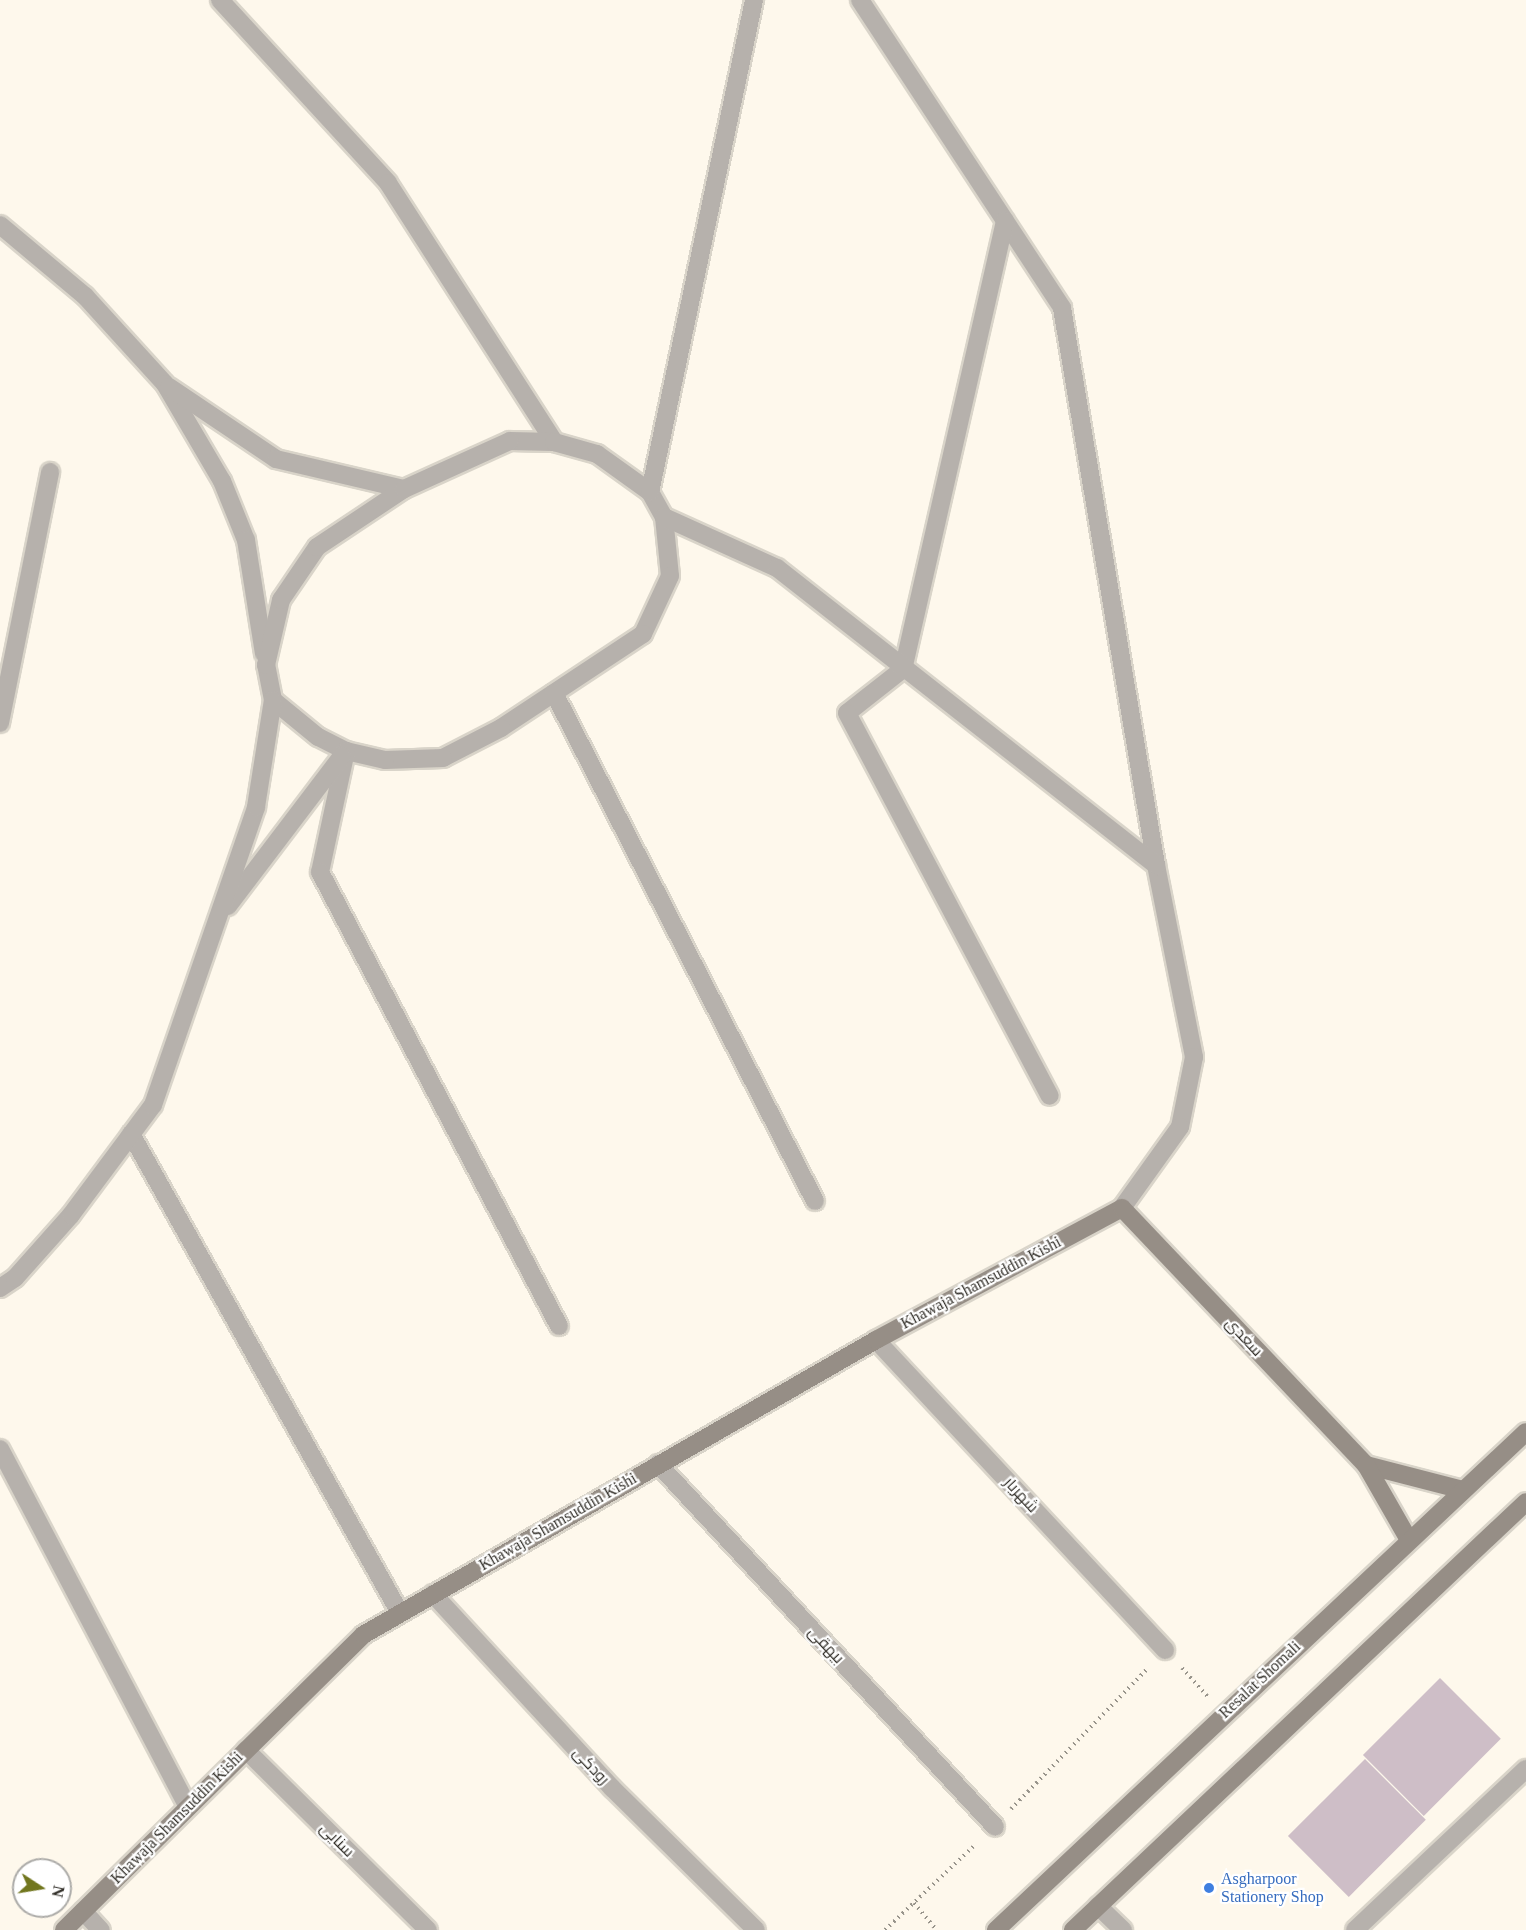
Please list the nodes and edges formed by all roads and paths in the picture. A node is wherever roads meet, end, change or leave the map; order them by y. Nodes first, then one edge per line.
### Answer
1 (220, 0) edge
2 (754, 0) edge
3 (860, 0) edge
4 (1005, 221) junction
5 (0, 225) edge
6 (165, 384) junction
7 (554, 442) junction
8 (50, 472) dead end
9 (404, 489) junction
10 (650, 492) junction
11 (664, 517) junction
12 (266, 665) junction
13 (903, 669) junction
14 (3, 690) edge
15 (554, 693) junction
16 (273, 700) junction
17 (0, 723) edge
18 (346, 751) junction
19 (1156, 865) junction
20 (218, 919) junction
21 (1050, 1096) dead end
22 (131, 1134) junction
23 (816, 1201) dead end
24 (1122, 1208) junction
25 (0, 1288) edge
26 (559, 1326) dead end
27 (876, 1340) junction
28 (1526, 1432) edge
29 (0, 1449) edge
30 (658, 1464) junction
31 (1365, 1466) junction
32 (1463, 1490) junction
33 (1526, 1502) edge
34 (1409, 1540) junction
35 (433, 1594) junction
36 (400, 1613) junction
37 (1165, 1650) junction
38 (1224, 1714) junction
39 (246, 1750) junction
40 (1526, 1769) edge
41 (188, 1807) junction
42 (995, 1827) junction
43 (914, 1903) junction
44 (1098, 1906) junction
45 (83, 1911) junction
46 (64, 1930) edge
47 (101, 1930) edge
48 (428, 1930) edge
49 (756, 1930) edge
50 (885, 1930) edge
51 (937, 1930) edge
52 (996, 1930) edge
53 (1073, 1930) edge
54 (1123, 1930) edge
55 (1355, 1930) edge

1 - 7 street
2 - 10 street
3 - 4 street
4 - 13 street
4 - 19 street
5 - 6 street
6 - 9 street
6 - 12 street
7 - 9 street
7 - 10 street
8 - 14 street
9 - 12 street
10 - 11 street
11 - 13 street
11 - 15 street
12 - 16 street
13 - 19 street
13 - 21 street
14 - 17 street
15 - 18 street
15 - 23 street
16 - 18 street
16 - 20 street
18 - 20 street
18 - 26 street
19 - 24 street
20 - 22 street
22 - 25 street
22 - 36 street
24 - 27 street, Khawaja Shamsuddin Kishi
24 - 31 street, سعدی
27 - 30 street, Khawaja Shamsuddin Kishi
27 - 37 street, شهریار
28 - 32 street, Resalat Shomali
29 - 41 street
30 - 35 street, Khawaja Shamsuddin Kishi
30 - 42 street, بیهقی
31 - 32 street
31 - 34 street, سعدی
32 - 34 street, Resalat Shomali
33 - 44 street
34 - 38 street, Resalat Shomali
35 - 36 street, Khawaja Shamsuddin Kishi
35 - 49 street, رودکی
36 - 39 street, Khawaja Shamsuddin Kishi
37 - 38 path
37 - 42 path
38 - 52 street, Resalat Shomali
39 - 41 street, Khawaja Shamsuddin Kishi
39 - 48 street, سنایی
40 - 55 street
41 - 45 street, Khawaja Shamsuddin Kishi
42 - 43 path
43 - 50 path
43 - 51 path
44 - 53 street
44 - 54 street
45 - 46 street, Khawaja Shamsuddin Kishi
45 - 47 street

